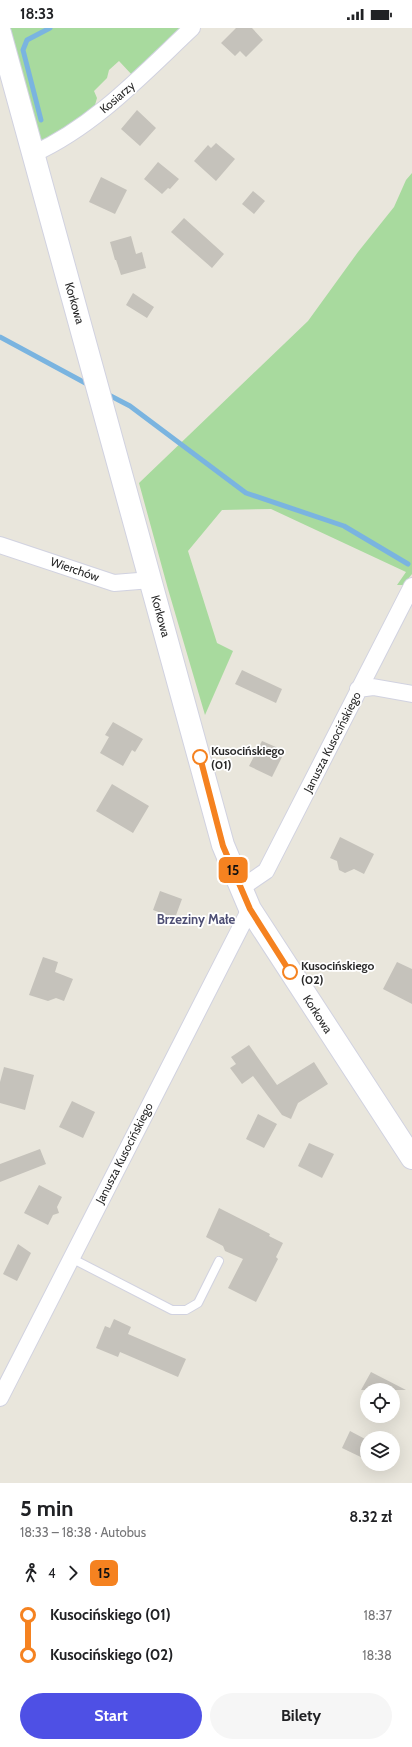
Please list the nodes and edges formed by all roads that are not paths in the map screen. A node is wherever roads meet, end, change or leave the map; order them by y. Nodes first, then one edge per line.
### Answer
1 (192, 28) edge
2 (0, 33) edge
3 (33, 154) junction
4 (0, 544) edge
5 (151, 580) junction
6 (412, 586) edge
7 (358, 689) junction
8 (412, 694) edge
9 (241, 888) junction
10 (250, 909) junction
11 (412, 1158) edge
12 (71, 1258) junction
13 (219, 1262) dead end
14 (0, 1398) edge

1 - 3 street, Kosiarzy
2 - 3 street, Korkowa
3 - 5 street, Korkowa
4 - 5 street, Wierchów
5 - 9 street, Korkowa
6 - 7 street, Janusza Kusocińskiego
7 - 8 street
7 - 9 street, Janusza Kusocińskiego
9 - 10 street, Korkowa
10 - 11 street, Korkowa
10 - 12 street, Janusza Kusocińskiego
12 - 13 lane
12 - 14 street, Janusza Kusocińskiego

